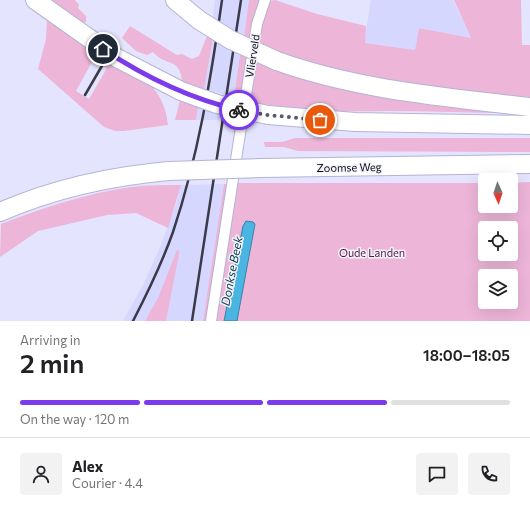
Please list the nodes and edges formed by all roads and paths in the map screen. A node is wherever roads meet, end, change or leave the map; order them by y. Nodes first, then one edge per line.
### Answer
1 (35, 0) edge
2 (175, 0) edge
3 (265, 0) edge
4 (530, 107) edge
5 (530, 125) edge
6 (530, 164) edge
7 (0, 212) edge
8 (212, 321) edge

1 - 5 highway, bridge
2 - 4 highway, bridge
3 - 8 street, Vlierveld
6 - 7 highway, Zoomse Weg, bridge

